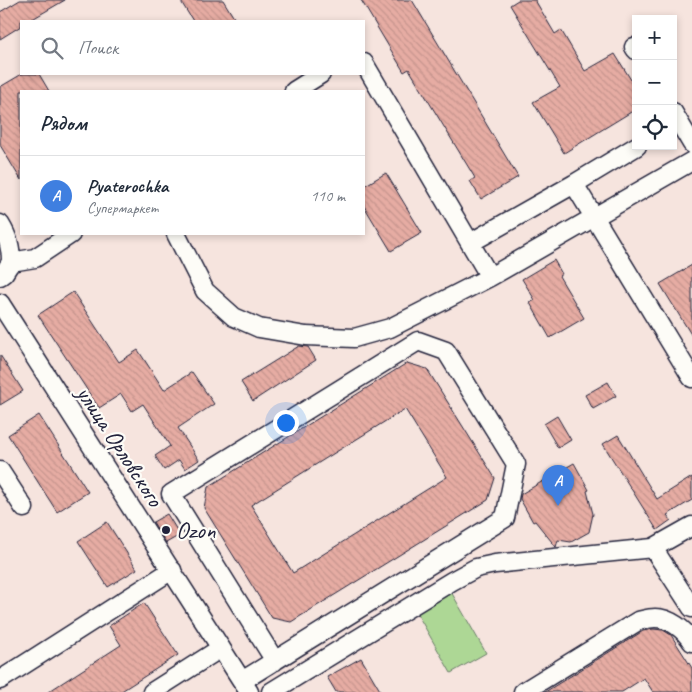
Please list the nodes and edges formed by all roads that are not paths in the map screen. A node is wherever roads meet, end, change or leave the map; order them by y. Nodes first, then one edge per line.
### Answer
1 (365, 65) edge
2 (319, 75) edge
3 (296, 90) edge
4 (677, 122) edge
5 (692, 144) edge
6 (632, 149) edge
7 (692, 161) edge
8 (574, 184) junction
9 (594, 217) junction
10 (0, 224) edge
11 (69, 235) edge
12 (177, 235) edge
13 (470, 243) junction
14 (11, 262) junction
15 (0, 276) edge
16 (490, 277) junction
17 (0, 303) edge
18 (692, 378) edge
19 (0, 471) edge
20 (24, 508) dead end
21 (692, 526) edge
22 (653, 548) junction
23 (172, 570) junction
24 (692, 608) edge
25 (692, 642) edge
26 (221, 648) junction
27 (274, 661) junction
28 (0, 680) edge
29 (245, 686) edge
30 (152, 692) edge
31 (271, 692) edge
32 (523, 692) edge

1 - 13 street
2 - 3 street
4 - 5 street
6 - 8 street
7 - 9 street
8 - 9 street
8 - 13 street
9 - 16 street
9 - 18 street
10 - 14 street
11 - 14 street
12 - 16 street
13 - 16 street
14 - 15 street
17 - 23 street, улица Орловского
19 - 20 street
21 - 22 street
22 - 24 street
22 - 31 street
23 - 26 street, улица Орловского
23 - 28 street
25 - 32 street
26 - 29 street, улица Орловского
26 - 30 street
27 - 27 street
27 - 29 street

